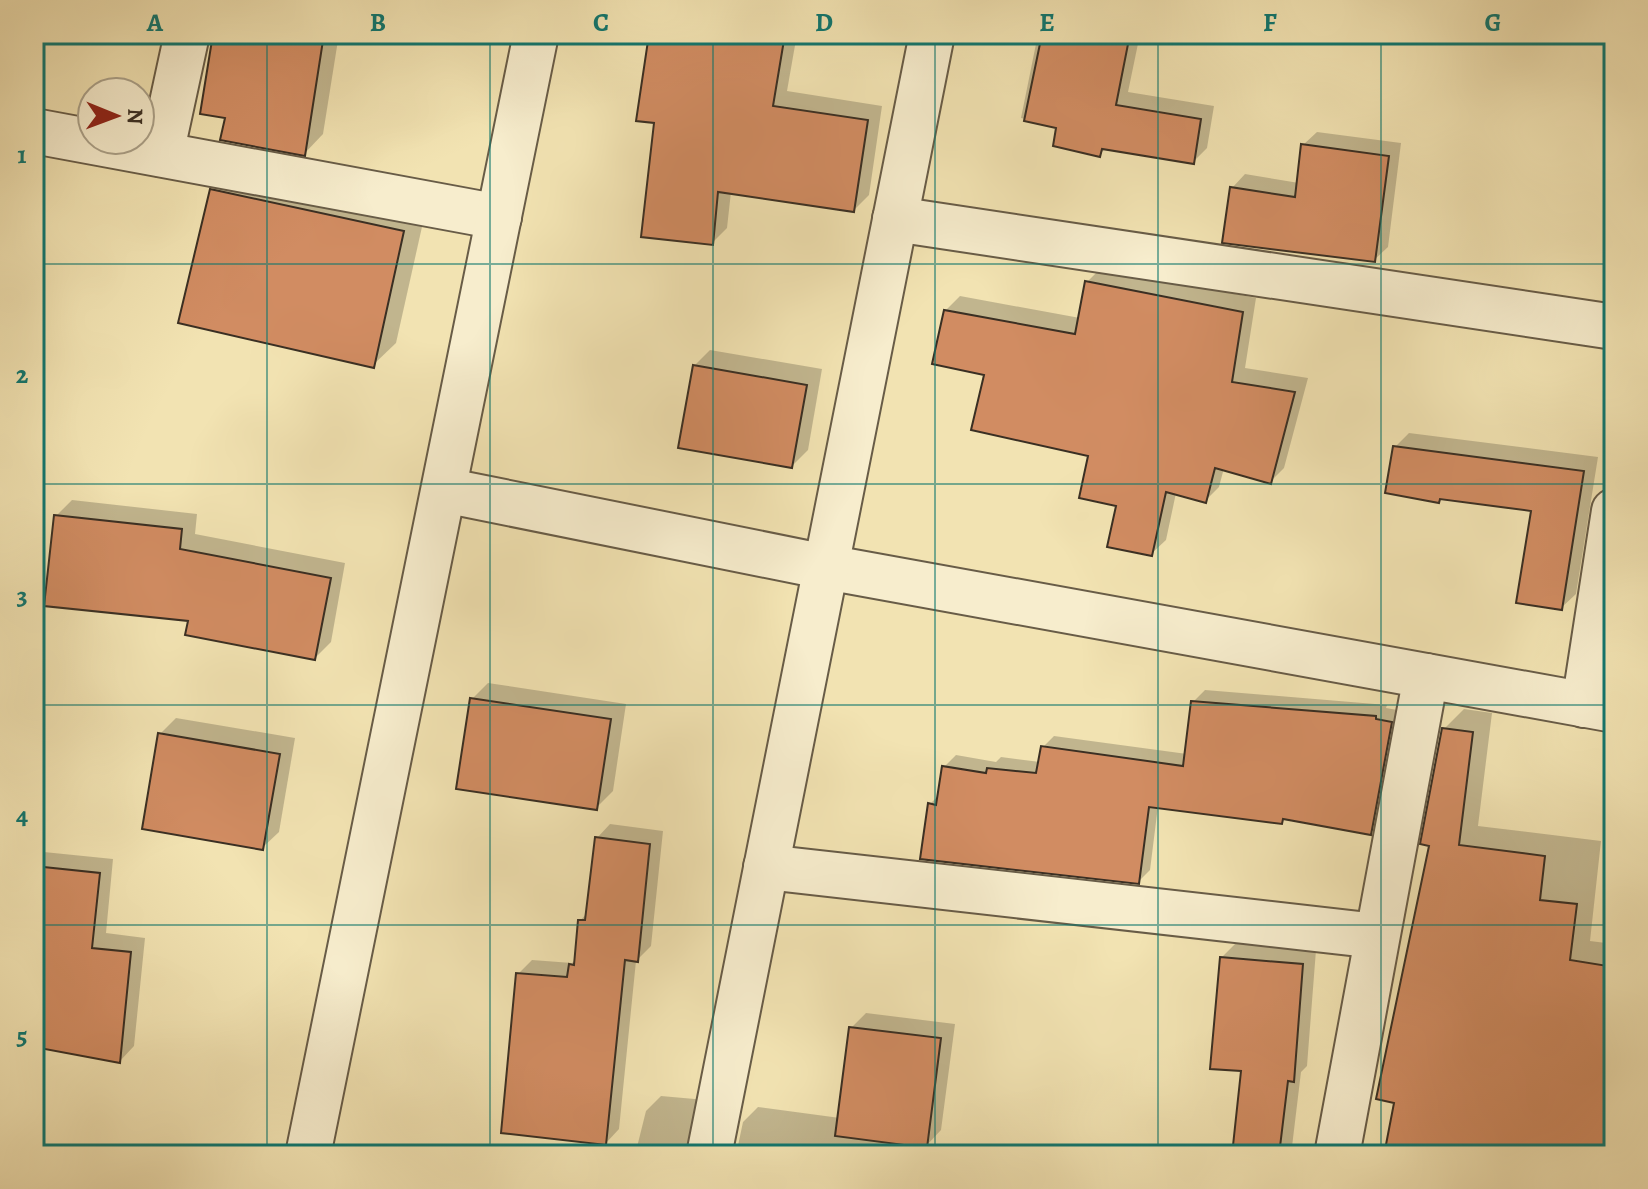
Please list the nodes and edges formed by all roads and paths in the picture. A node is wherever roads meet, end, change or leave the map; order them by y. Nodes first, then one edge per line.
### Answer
1 (187, 34) edge
2 (536, 34) edge
3 (932, 34) edge
4 (34, 131) edge
5 (161, 154) junction
6 (499, 217) junction
7 (895, 219) junction
8 (1614, 327) edge
9 (444, 490) junction
10 (1614, 511) edge
11 (826, 567) junction
12 (1426, 676) junction
13 (1599, 708) edge
14 (766, 867) junction
15 (1377, 936) junction
16 (308, 1155) edge
17 (709, 1155) edge
18 (1337, 1155) edge

1 - 5 street
2 - 6 street
3 - 7 street
4 - 5 street
5 - 6 street
6 - 9 street
7 - 8 street
7 - 11 street
9 - 11 street
9 - 16 street
10 - 13 street
11 - 12 street
11 - 14 street
12 - 13 street
12 - 15 street
14 - 15 street
14 - 17 street
15 - 18 street

